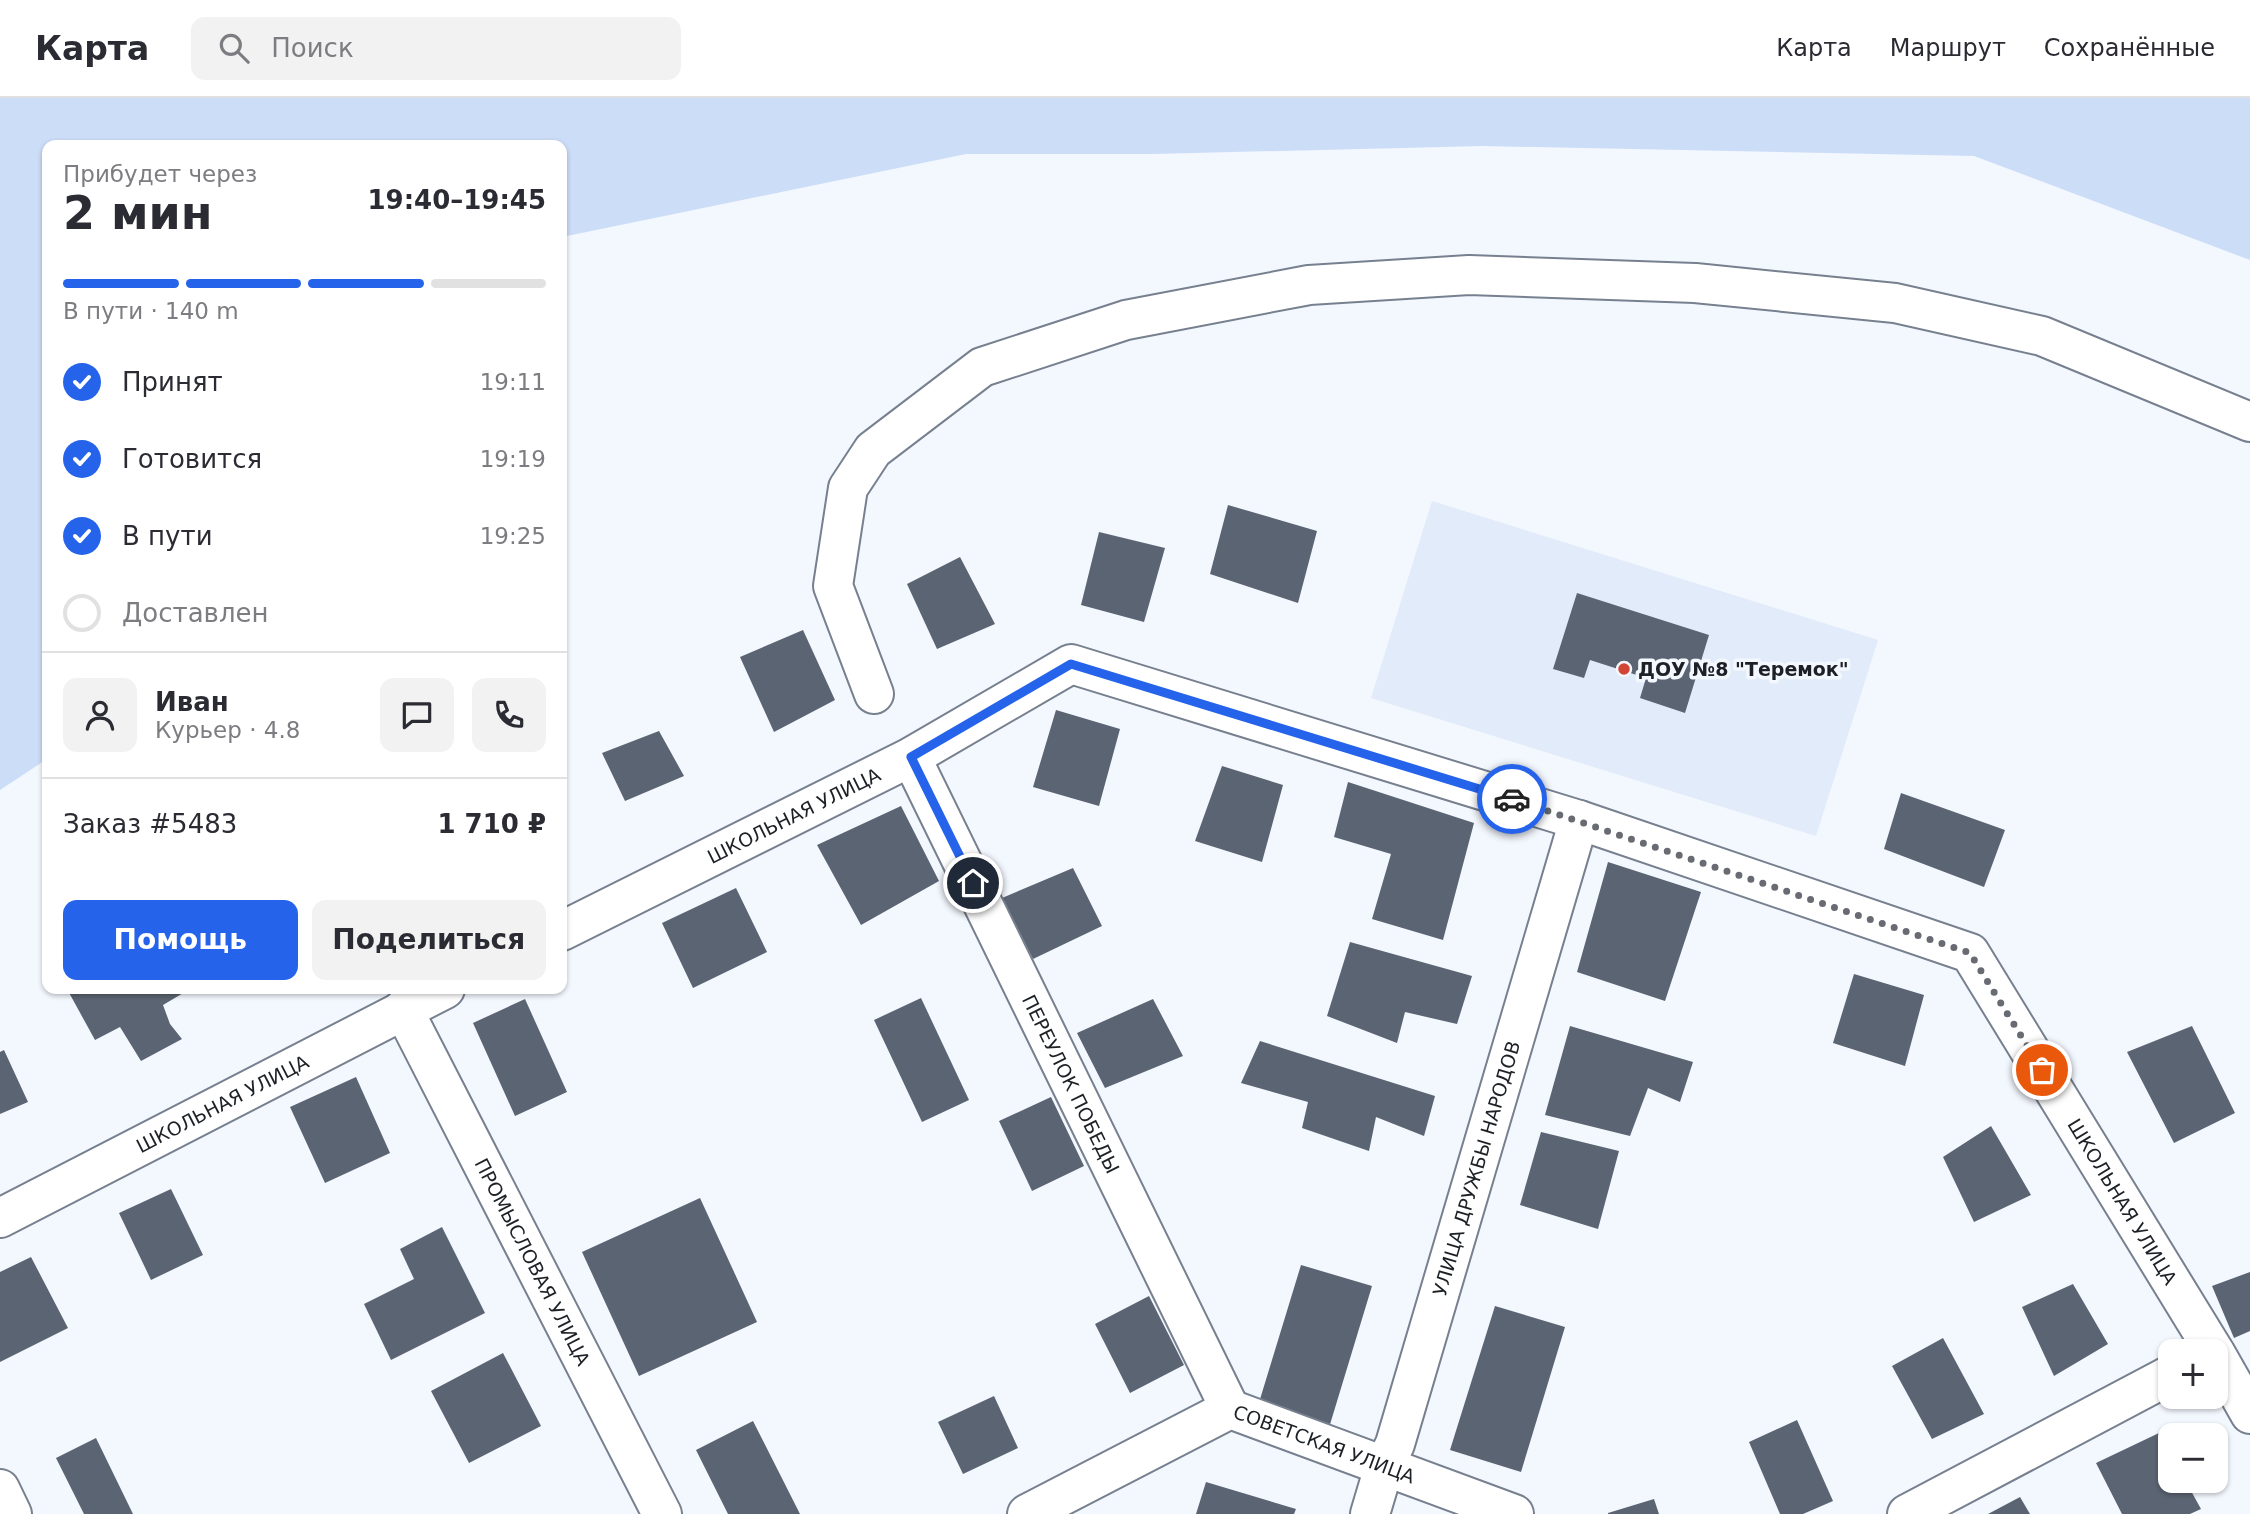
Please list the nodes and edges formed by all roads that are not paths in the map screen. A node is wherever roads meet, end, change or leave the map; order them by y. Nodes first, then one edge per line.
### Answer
1 (2250, 422) edge
2 (874, 694) dead end
3 (911, 757) junction
4 (1578, 820) junction
5 (567, 929) edge
6 (434, 994) edge
7 (403, 1009) junction
8 (0, 1219) edge
9 (2207, 1339) edge
10 (2228, 1375) edge
11 (2158, 1381) edge
12 (1230, 1409) junction
13 (2250, 1414) edge
14 (1384, 1467) junction
15 (0, 1489) edge
16 (12, 1514) edge
17 (662, 1514) edge
18 (1027, 1514) edge
19 (1370, 1514) edge
20 (1514, 1514) edge
21 (1907, 1514) edge

1 - 2 street
3 - 4 street, ШКОЛЬНАЯ УЛИЦА
3 - 5 street, ШКОЛЬНАЯ УЛИЦА
3 - 12 street, ПЕРЕУЛОК ПОБЕДЫ
4 - 9 street, ШКОЛЬНАЯ УЛИЦА
4 - 14 street, УЛИЦА ДРУЖБЫ НАРОДОВ
6 - 7 street, ШКОЛЬНАЯ УЛИЦА
7 - 8 street, ШКОЛЬНАЯ УЛИЦА
7 - 17 street, ПРОМЫСЛОВАЯ УЛИЦА
10 - 13 street, ШКОЛЬНАЯ УЛИЦА
11 - 21 street
12 - 14 street, СОВЕТСКАЯ УЛИЦА
12 - 18 street, СОВЕТСКАЯ УЛИЦА
14 - 19 street, УЛИЦА ДРУЖБЫ НАРОДОВ
14 - 20 street, СОВЕТСКАЯ УЛИЦА
15 - 16 street

